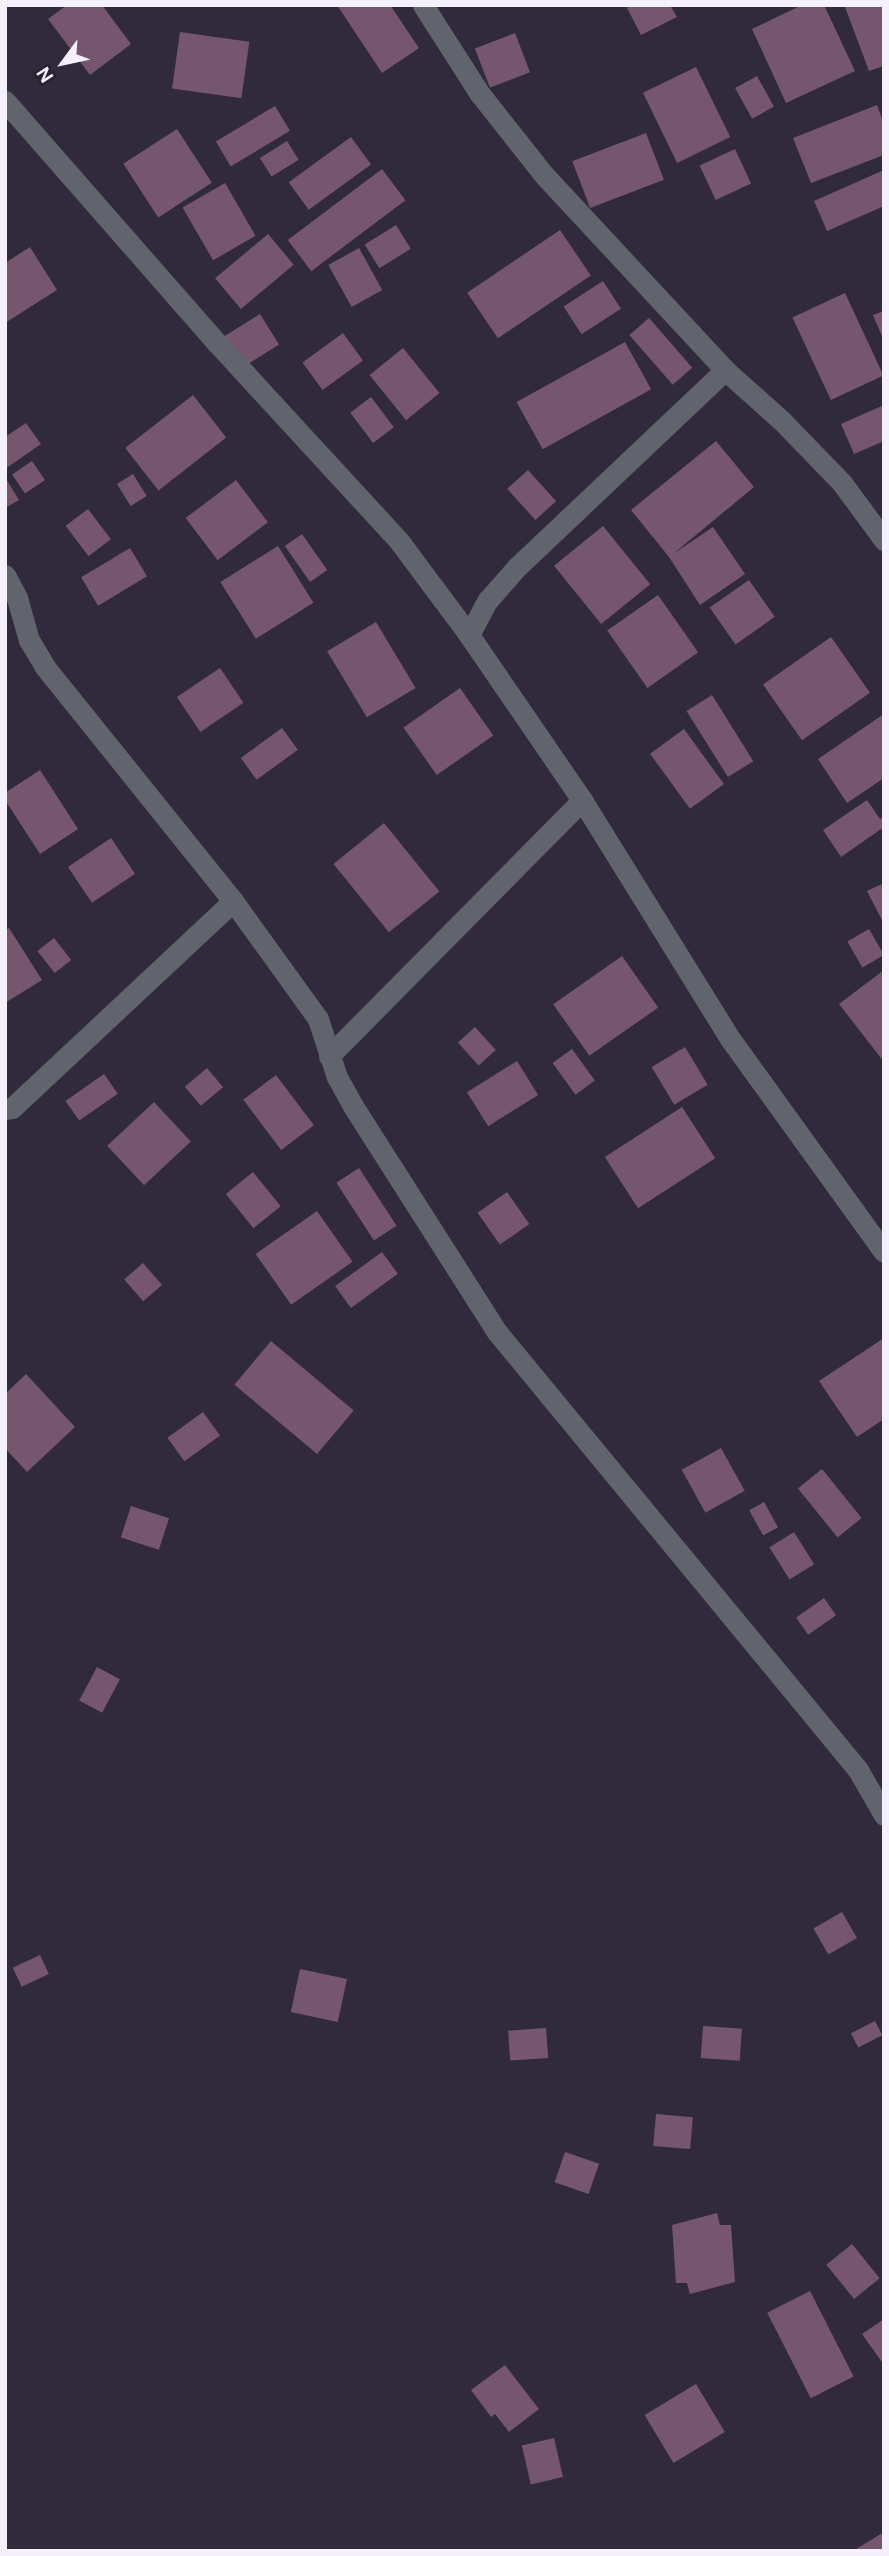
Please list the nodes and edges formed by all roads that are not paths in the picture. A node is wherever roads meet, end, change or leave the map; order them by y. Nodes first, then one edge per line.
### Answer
1 (423, 5) edge
2 (5, 101) edge
3 (725, 370) junction
4 (884, 540) edge
5 (5, 575) edge
6 (469, 635) junction
7 (582, 800) junction
8 (233, 901) junction
9 (329, 1056) junction
10 (5, 1109) edge
11 (884, 1252) edge
12 (884, 1815) edge

1 - 3 street
2 - 6 street
3 - 4 street
3 - 6 street
5 - 8 street
6 - 7 street
7 - 9 street
7 - 11 street
8 - 9 street
8 - 10 street
9 - 12 street

